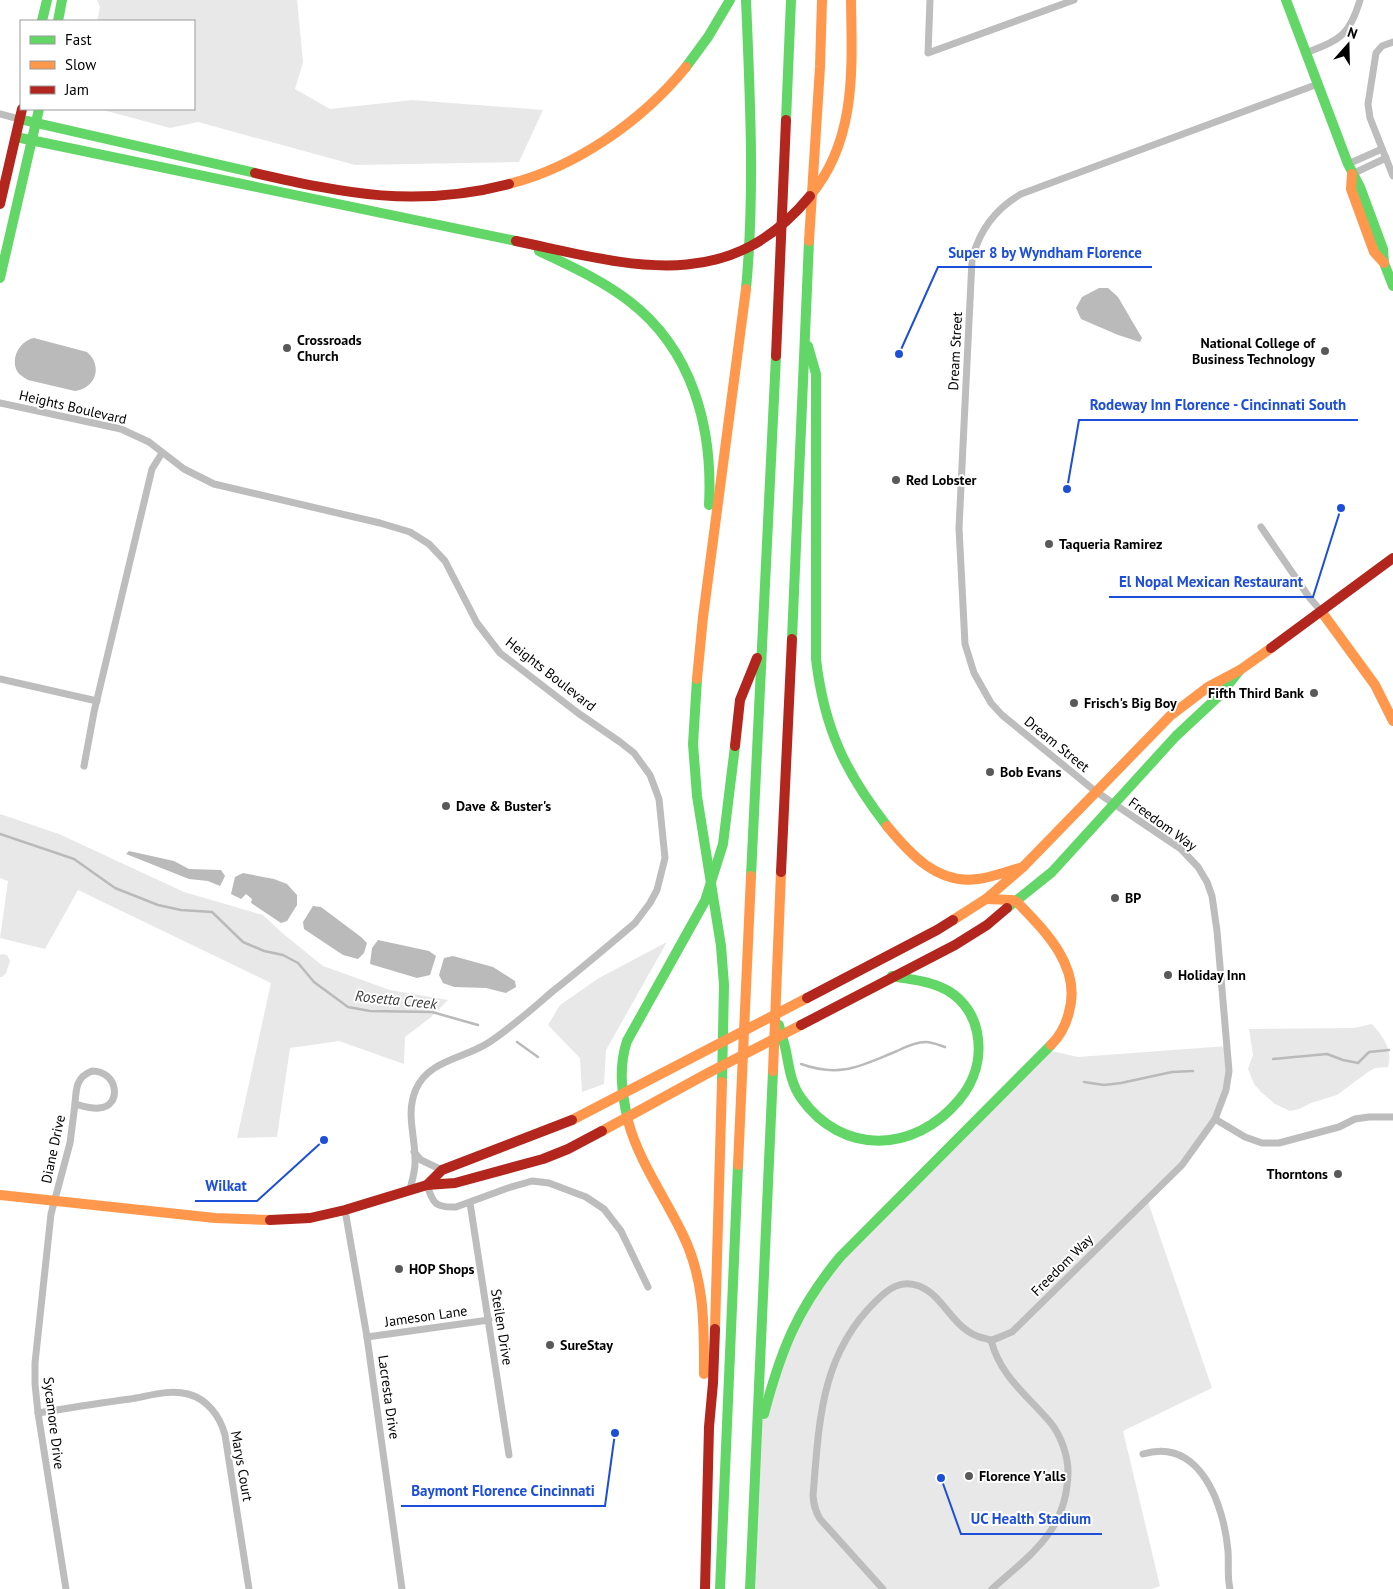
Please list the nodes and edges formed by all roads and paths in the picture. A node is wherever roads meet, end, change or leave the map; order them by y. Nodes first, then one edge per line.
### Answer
1 (46, 0) edge
2 (62, 0) edge
3 (730, 0) edge
4 (746, 0) edge
5 (791, 0) edge
6 (822, 0) edge
7 (851, 0) edge
8 (930, 0) edge
9 (1074, 0) edge
10 (1286, 0) edge
11 (1360, 0) edge
12 (42, 20) edge
13 (58, 20) edge
14 (1393, 42) edge
15 (1306, 53) junction
16 (1318, 84) junction
17 (39, 110) edge
18 (0, 114) edge
19 (20, 114) edge
20 (36, 122) junction
21 (16, 137) junction
22 (32, 141) junction
23 (1382, 149) junction
24 (1386, 158) junction
25 (1348, 164) junction
26 (1352, 174) junction
27 (1393, 176) edge
28 (0, 204) edge
29 (516, 241) junction
30 (0, 278) edge
31 (1393, 286) edge
32 (805, 334) junction
33 (0, 403) edge
34 (162, 453) junction
35 (1261, 527) dead end
36 (1393, 558) edge
37 (1321, 611) junction
38 (703, 617) junction
39 (760, 648) junction
40 (1240, 670) junction
41 (2, 680) edge
42 (97, 702) junction
43 (1393, 721) edge
44 (84, 766) dead end
45 (1095, 791) junction
46 (1115, 804) junction
47 (1023, 867) junction
48 (986, 899) junction
49 (1017, 902) junction
50 (892, 976) junction
51 (775, 1014) junction
52 (623, 1093) junction
53 (75, 1104) junction
54 (1393, 1117) edge
55 (628, 1118) junction
56 (1215, 1119) junction
57 (414, 1152) junction
58 (442, 1170) junction
59 (427, 1185) junction
60 (410, 1190) junction
61 (0, 1195) edge
62 (56, 1200) junction
63 (470, 1202) junction
64 (345, 1210) junction
65 (648, 1287) dead end
66 (489, 1320) junction
67 (367, 1337) junction
68 (990, 1340) junction
69 (38, 1413) junction
70 (709, 1427) junction
71 (756, 1446) junction
72 (1143, 1454) dead end
73 (509, 1455) dead end
74 (66, 1589) edge
75 (250, 1589) edge
76 (402, 1589) edge
77 (705, 1589) edge
78 (720, 1589) edge
79 (750, 1589) edge
80 (883, 1589) edge
81 (992, 1589) edge
82 (1230, 1589) edge

1 - 12 main road
2 - 13 main road
3 - 20 main road
4 - 38 main road
5 - 39 main road
6 - 32 main road
7 - 29 main road
8 - 9 street
10 - 15 main road
11 - 15 street
14 - 23 street
15 - 16 main road
16 - 25 main road
16 - 45 street, Dream Street
17 - 20 main road
18 - 19 street
19 - 20 main road
19 - 21 main road
20 - 22 main road
21 - 22 main road
21 - 28 main road
22 - 29 main road
22 - 30 main road
23 - 24 street
23 - 25 street
24 - 26 street
24 - 27 street
25 - 26 main road
26 - 31 main road
29 - 38 main road
32 - 47 main road
32 - 51 main road
33 - 34 street, Heights Boulevard
34 - 42 street
34 - 57 street, Heights Boulevard
35 - 37 street
36 - 37 main road
37 - 40 main road
37 - 43 main road
38 - 70 main road
39 - 52 main road
39 - 78 main road
40 - 45 main road
40 - 46 main road
41 - 42 street
42 - 44 street
45 - 46 street, Dream Street
45 - 47 main road
46 - 49 main road
46 - 56 street, Freedom Way
47 - 48 main road
48 - 49 main road
48 - 52 main road
49 - 50 main road
49 - 71 main road
50 - 51 main road
50 - 55 main road
51 - 71 main road
52 - 55 main road
52 - 58 main road
53 - 53 street, Diane Drive
53 - 62 street, Diane Drive
54 - 56 street
55 - 59 main road
55 - 70 main road
56 - 68 street, Freedom Way
57 - 58 street
57 - 60 street, Heights Boulevard
58 - 59 main road
59 - 60 main road
59 - 63 street
60 - 64 main road
61 - 62 main road
62 - 64 main road
62 - 69 street, Sycamore Drive
63 - 65 street
63 - 66 street, Steilen Drive
64 - 67 street, Lacresta Drive
66 - 67 street, Jameson Lane
66 - 73 street, Steilen Drive
67 - 76 street, Lacresta Drive
68 - 80 street
68 - 81 street
69 - 74 street, Sycamore Drive
69 - 75 street, Marys Court
70 - 77 main road
71 - 79 main road
72 - 82 street

